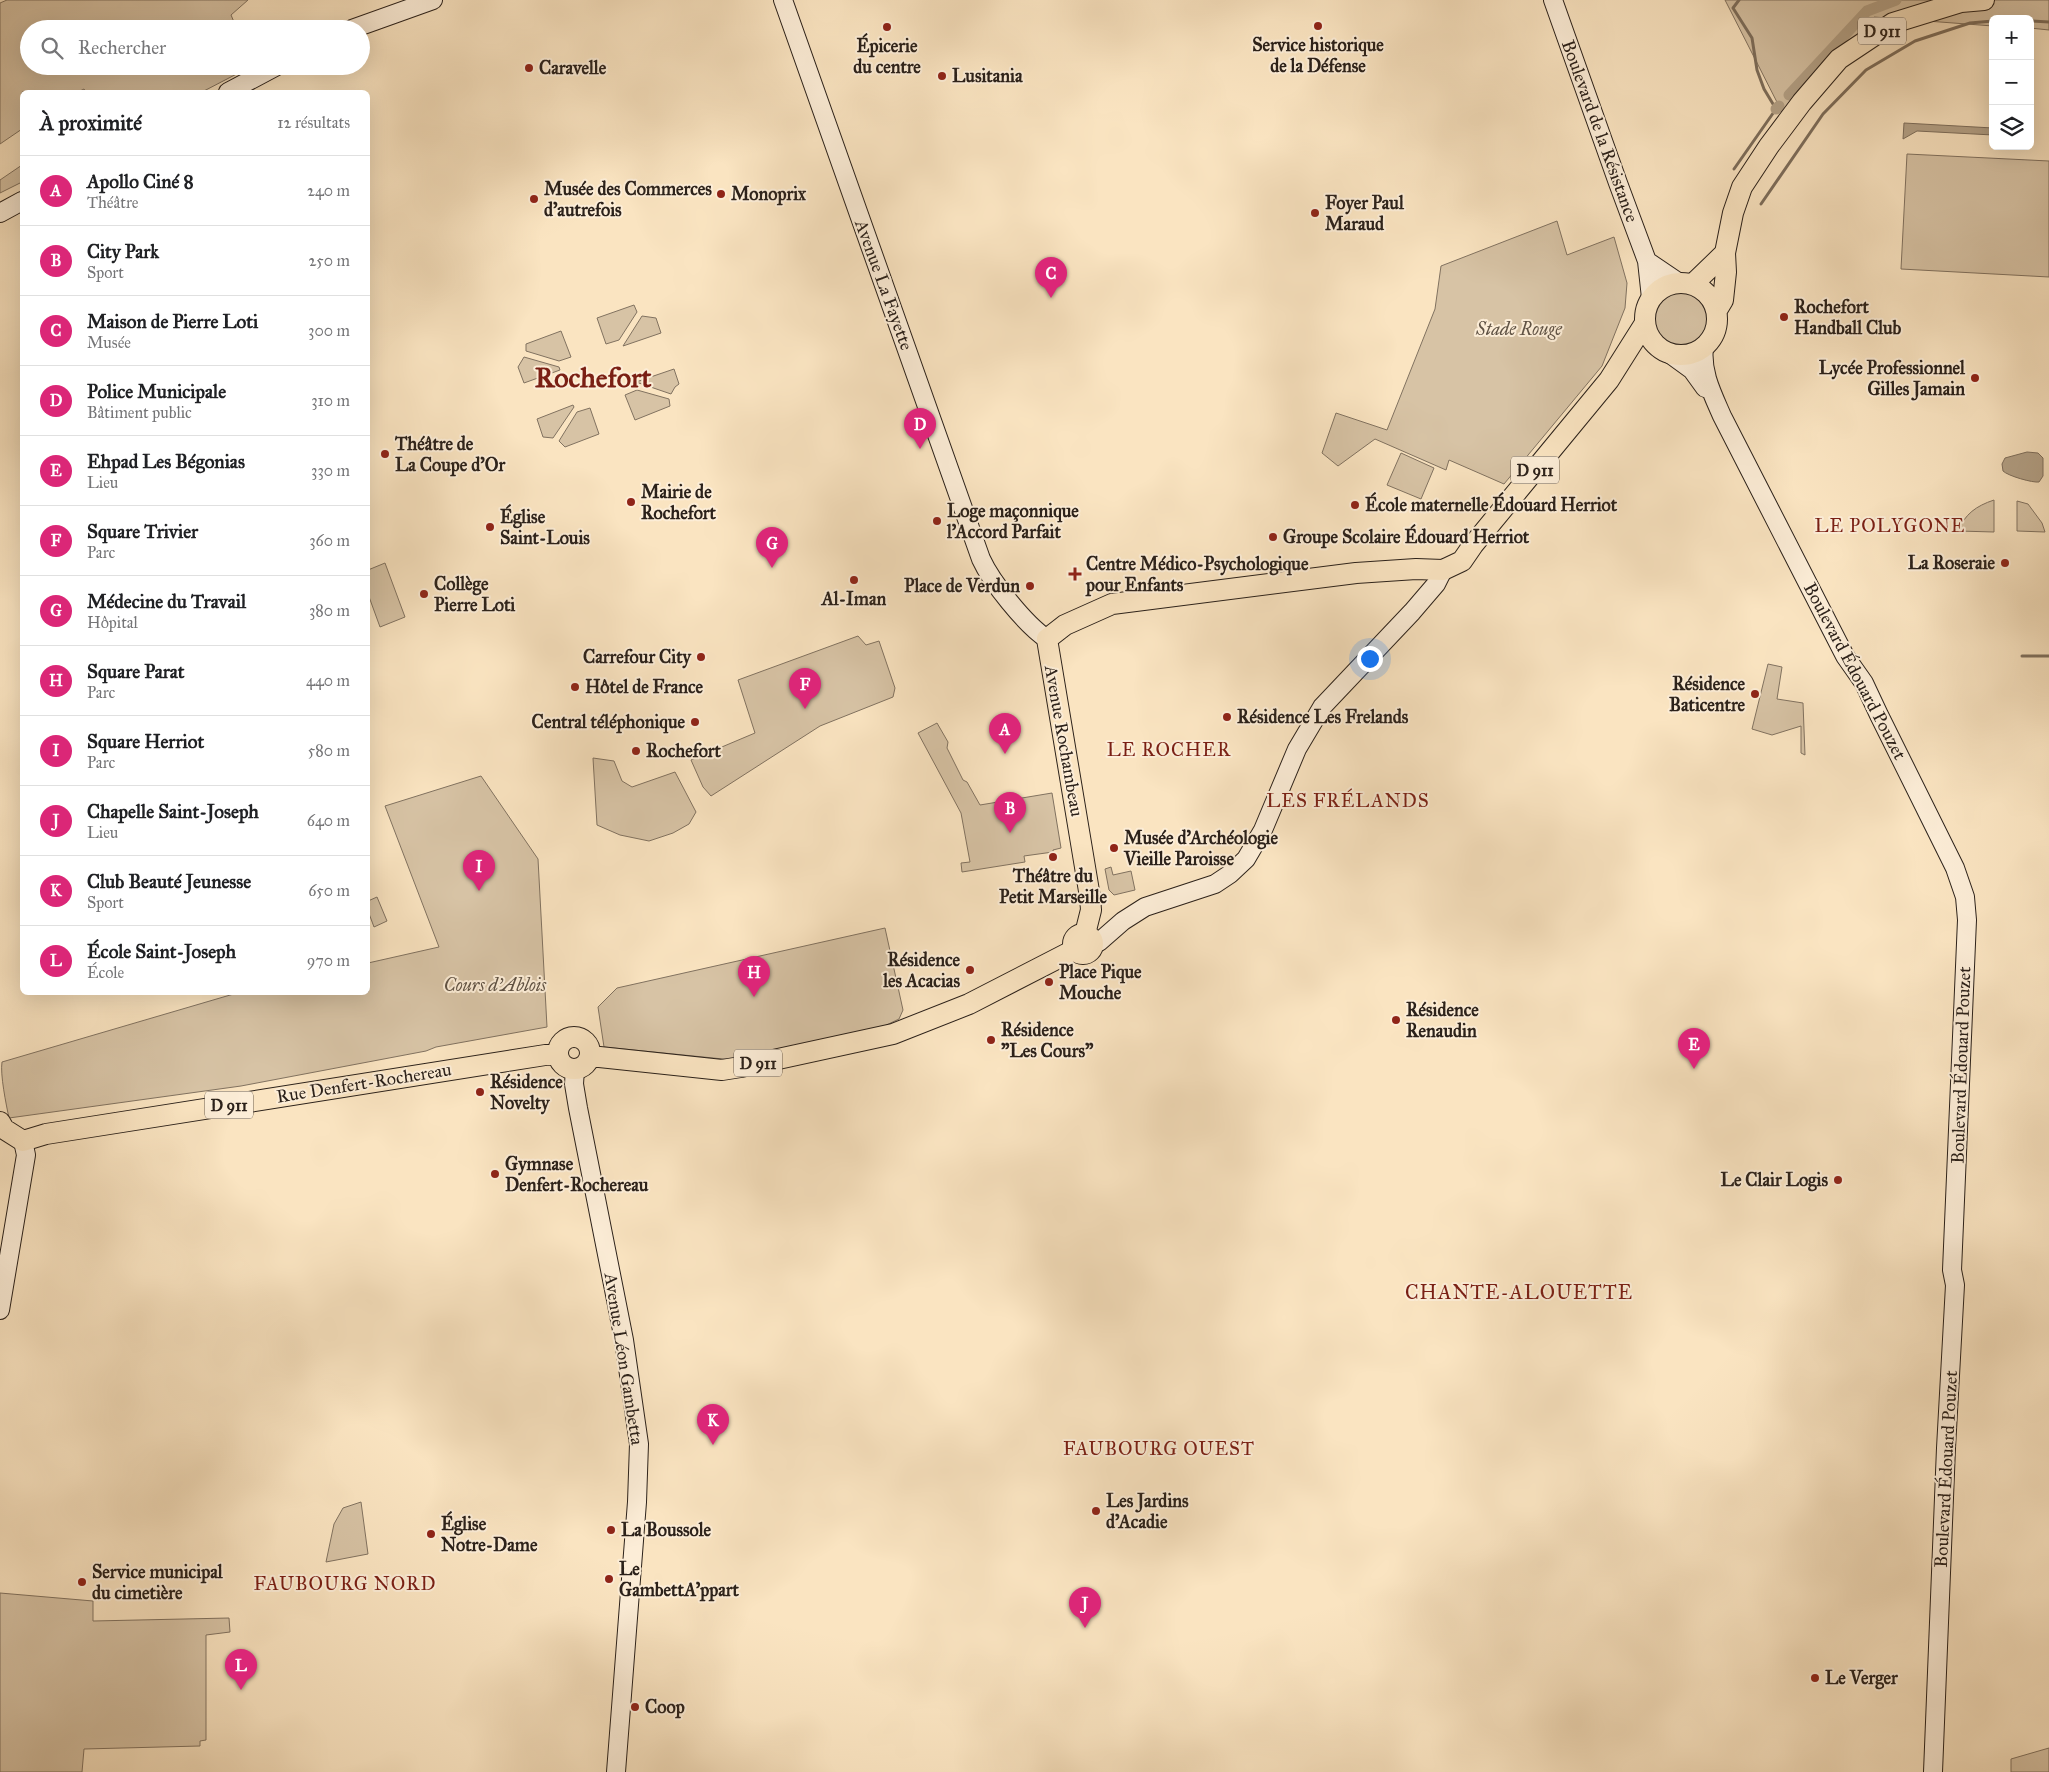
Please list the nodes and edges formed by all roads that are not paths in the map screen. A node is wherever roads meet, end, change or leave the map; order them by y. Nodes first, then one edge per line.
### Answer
1 (433, 0) edge
2 (783, 0) edge
3 (1553, 0) edge
4 (1984, 0) edge
5 (370, 23) edge
6 (260, 75) edge
7 (232, 90) edge
8 (20, 202) edge
9 (0, 213) edge
10 (1725, 254) junction
11 (1647, 261) junction
12 (1686, 283) junction
13 (1651, 298) junction
14 (1716, 310) junction
15 (1645, 323) junction
16 (1704, 347) junction
17 (1665, 351) junction
18 (1609, 380) junction
19 (1722, 416) junction
20 (1443, 570) junction
21 (1047, 639) junction
22 (1082, 942) junction
23 (558, 1053) junction
24 (582, 1062) junction
25 (0, 1122) edge
26 (23, 1141) junction
27 (0, 1310) edge
28 (616, 1772) edge
29 (1933, 1772) edge

1 - 5 street
2 - 21 street, Avenue La Fayette
3 - 11 street, Boulevard de la Résistance
4 - 10 main road, D 911
6 - 7 street
8 - 9 street
10 - 12 main road
10 - 14 main road, D 911
11 - 12 street
11 - 13 street, Boulevard de la Résistance
12 - 13 main road
12 - 14 main road
13 - 15 main road
14 - 16 main road
15 - 17 main road
15 - 18 main road, D 911
16 - 17 main road
16 - 19 street, Boulevard Édouard Pouzet
17 - 18 main road, D 911
17 - 19 street, Boulevard Édouard Pouzet
18 - 20 main road, D 911
19 - 29 street, Boulevard Édouard Pouzet
20 - 21 main road
20 - 22 street, D 911
21 - 22 main road, Avenue Rochambeau
22 - 24 main road, D 911
23 - 24 main road
23 - 24 main road
23 - 26 main road, Rue Denfert-Rochereau / D 911
24 - 28 street, Avenue Léon Gambetta
25 - 26 main road
26 - 27 street

